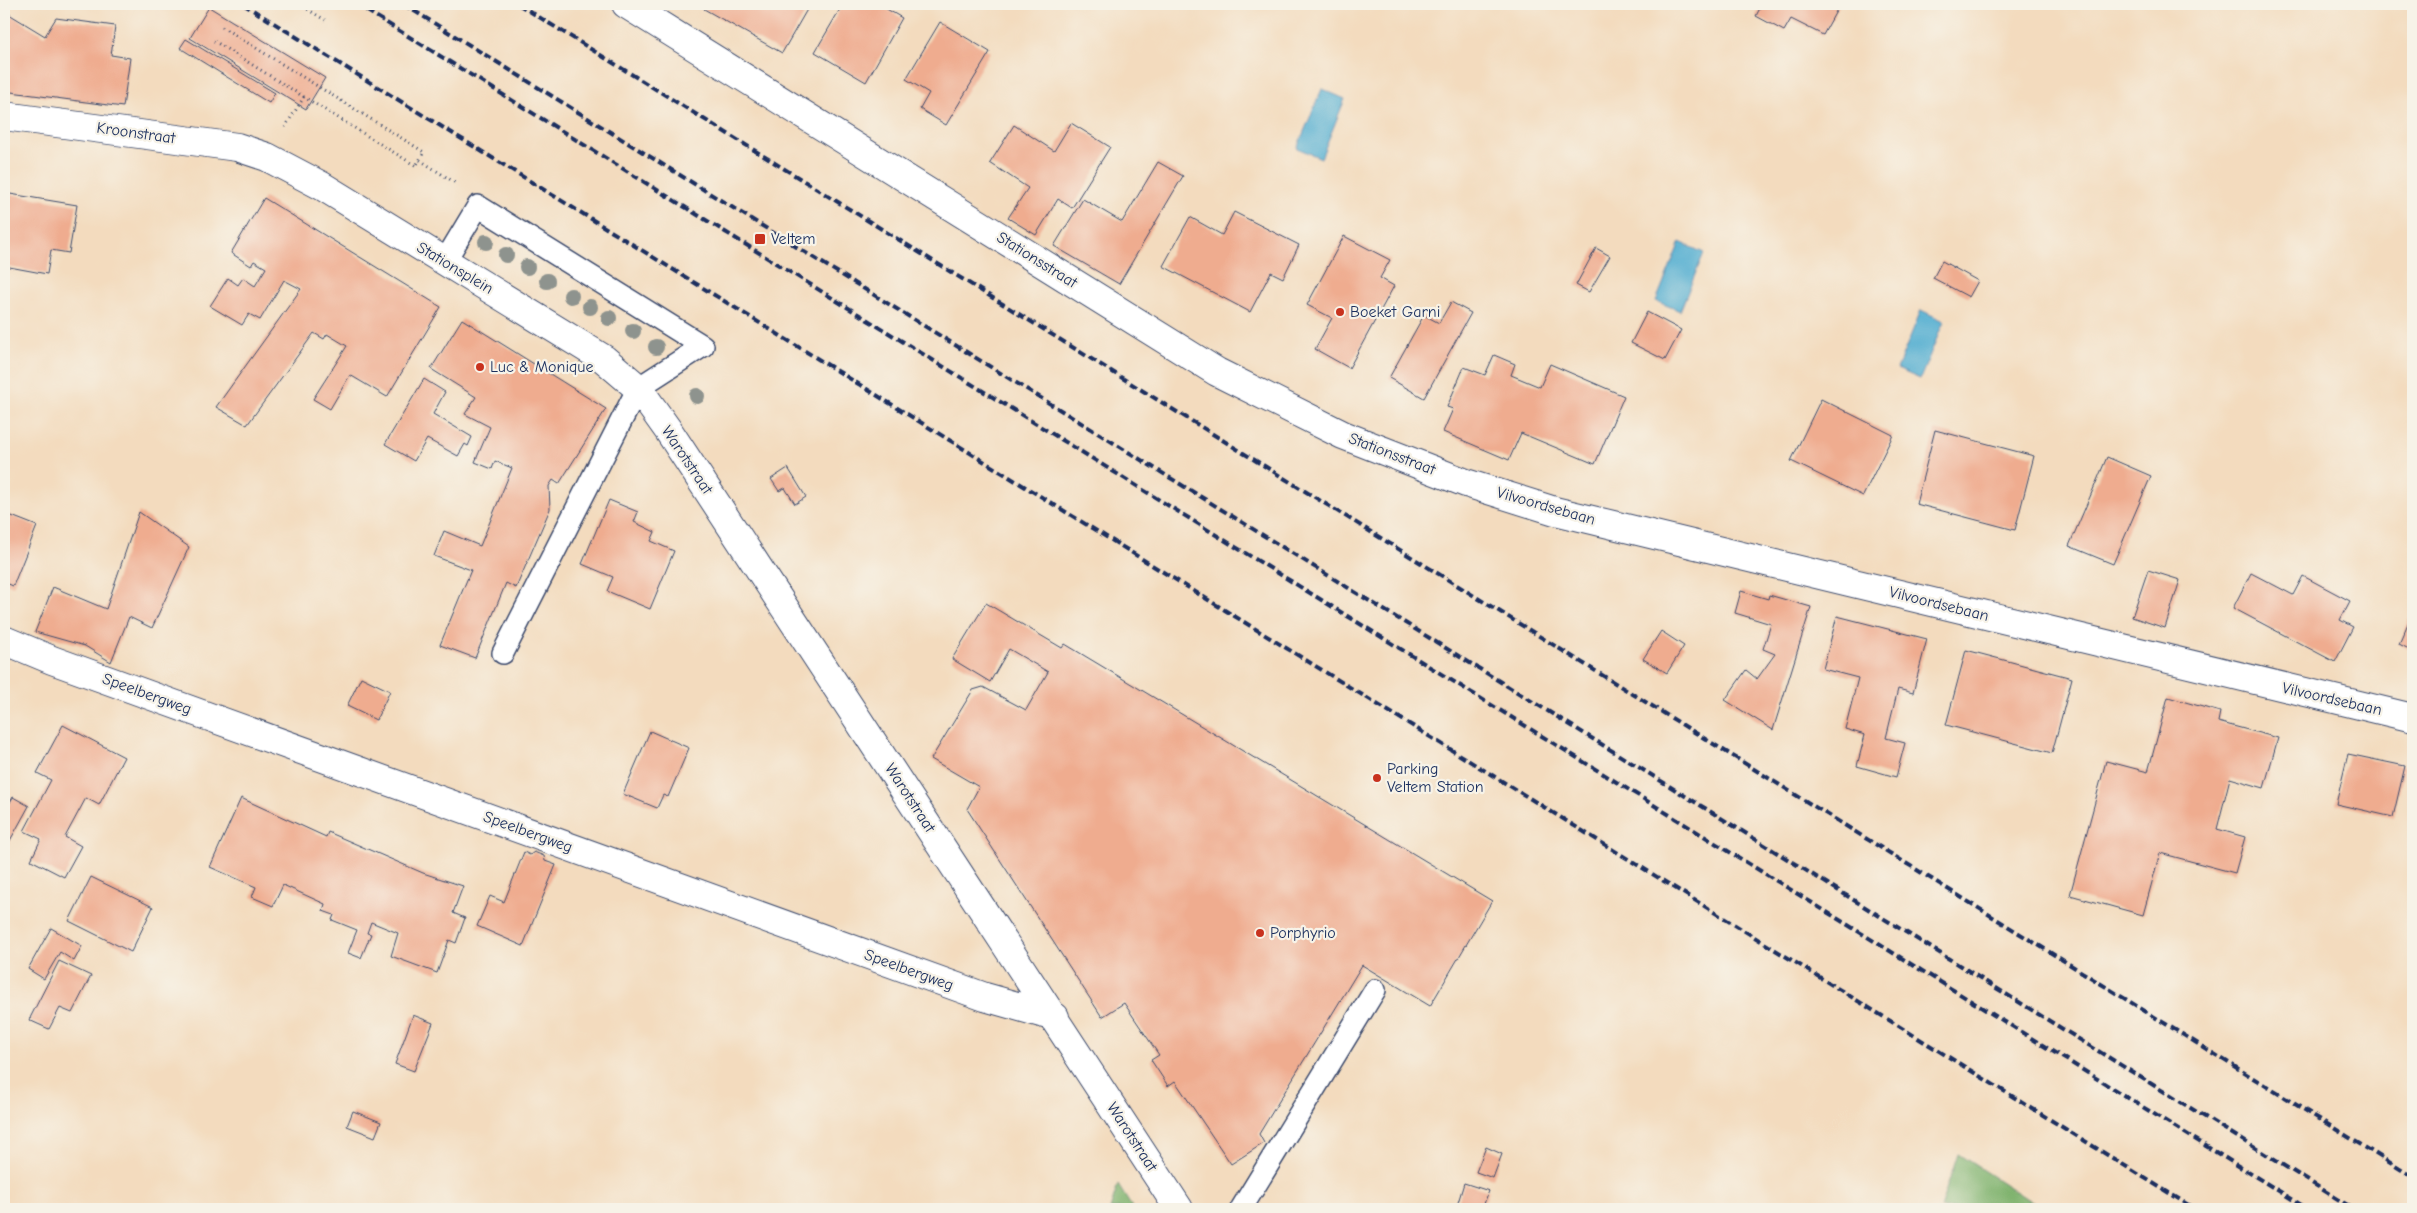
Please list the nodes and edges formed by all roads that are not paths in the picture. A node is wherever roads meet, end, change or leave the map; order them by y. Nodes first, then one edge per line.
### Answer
1 (626, 4) edge
2 (4, 116) edge
3 (267, 157) joint
4 (445, 262) junction
5 (638, 388) junction
6 (1466, 483) joint
7 (4, 640) edge
8 (503, 653) dead end
9 (2413, 718) edge
10 (1375, 990) dead end
11 (1055, 1018) junction
12 (1179, 1209) edge
13 (1240, 1209) edge

1 - 6 street, Stationsstraat
2 - 3 street, Kroonstraat
3 - 4 street, Stationsplein
4 - 5 street, Stationsplein
4 - 5 lane
5 - 8 lane
5 - 11 street, Warotstraat
6 - 9 street, Vilvoordsebaan
7 - 11 street, Speelbergweg
10 - 13 lane
11 - 12 street, Warotstraat

